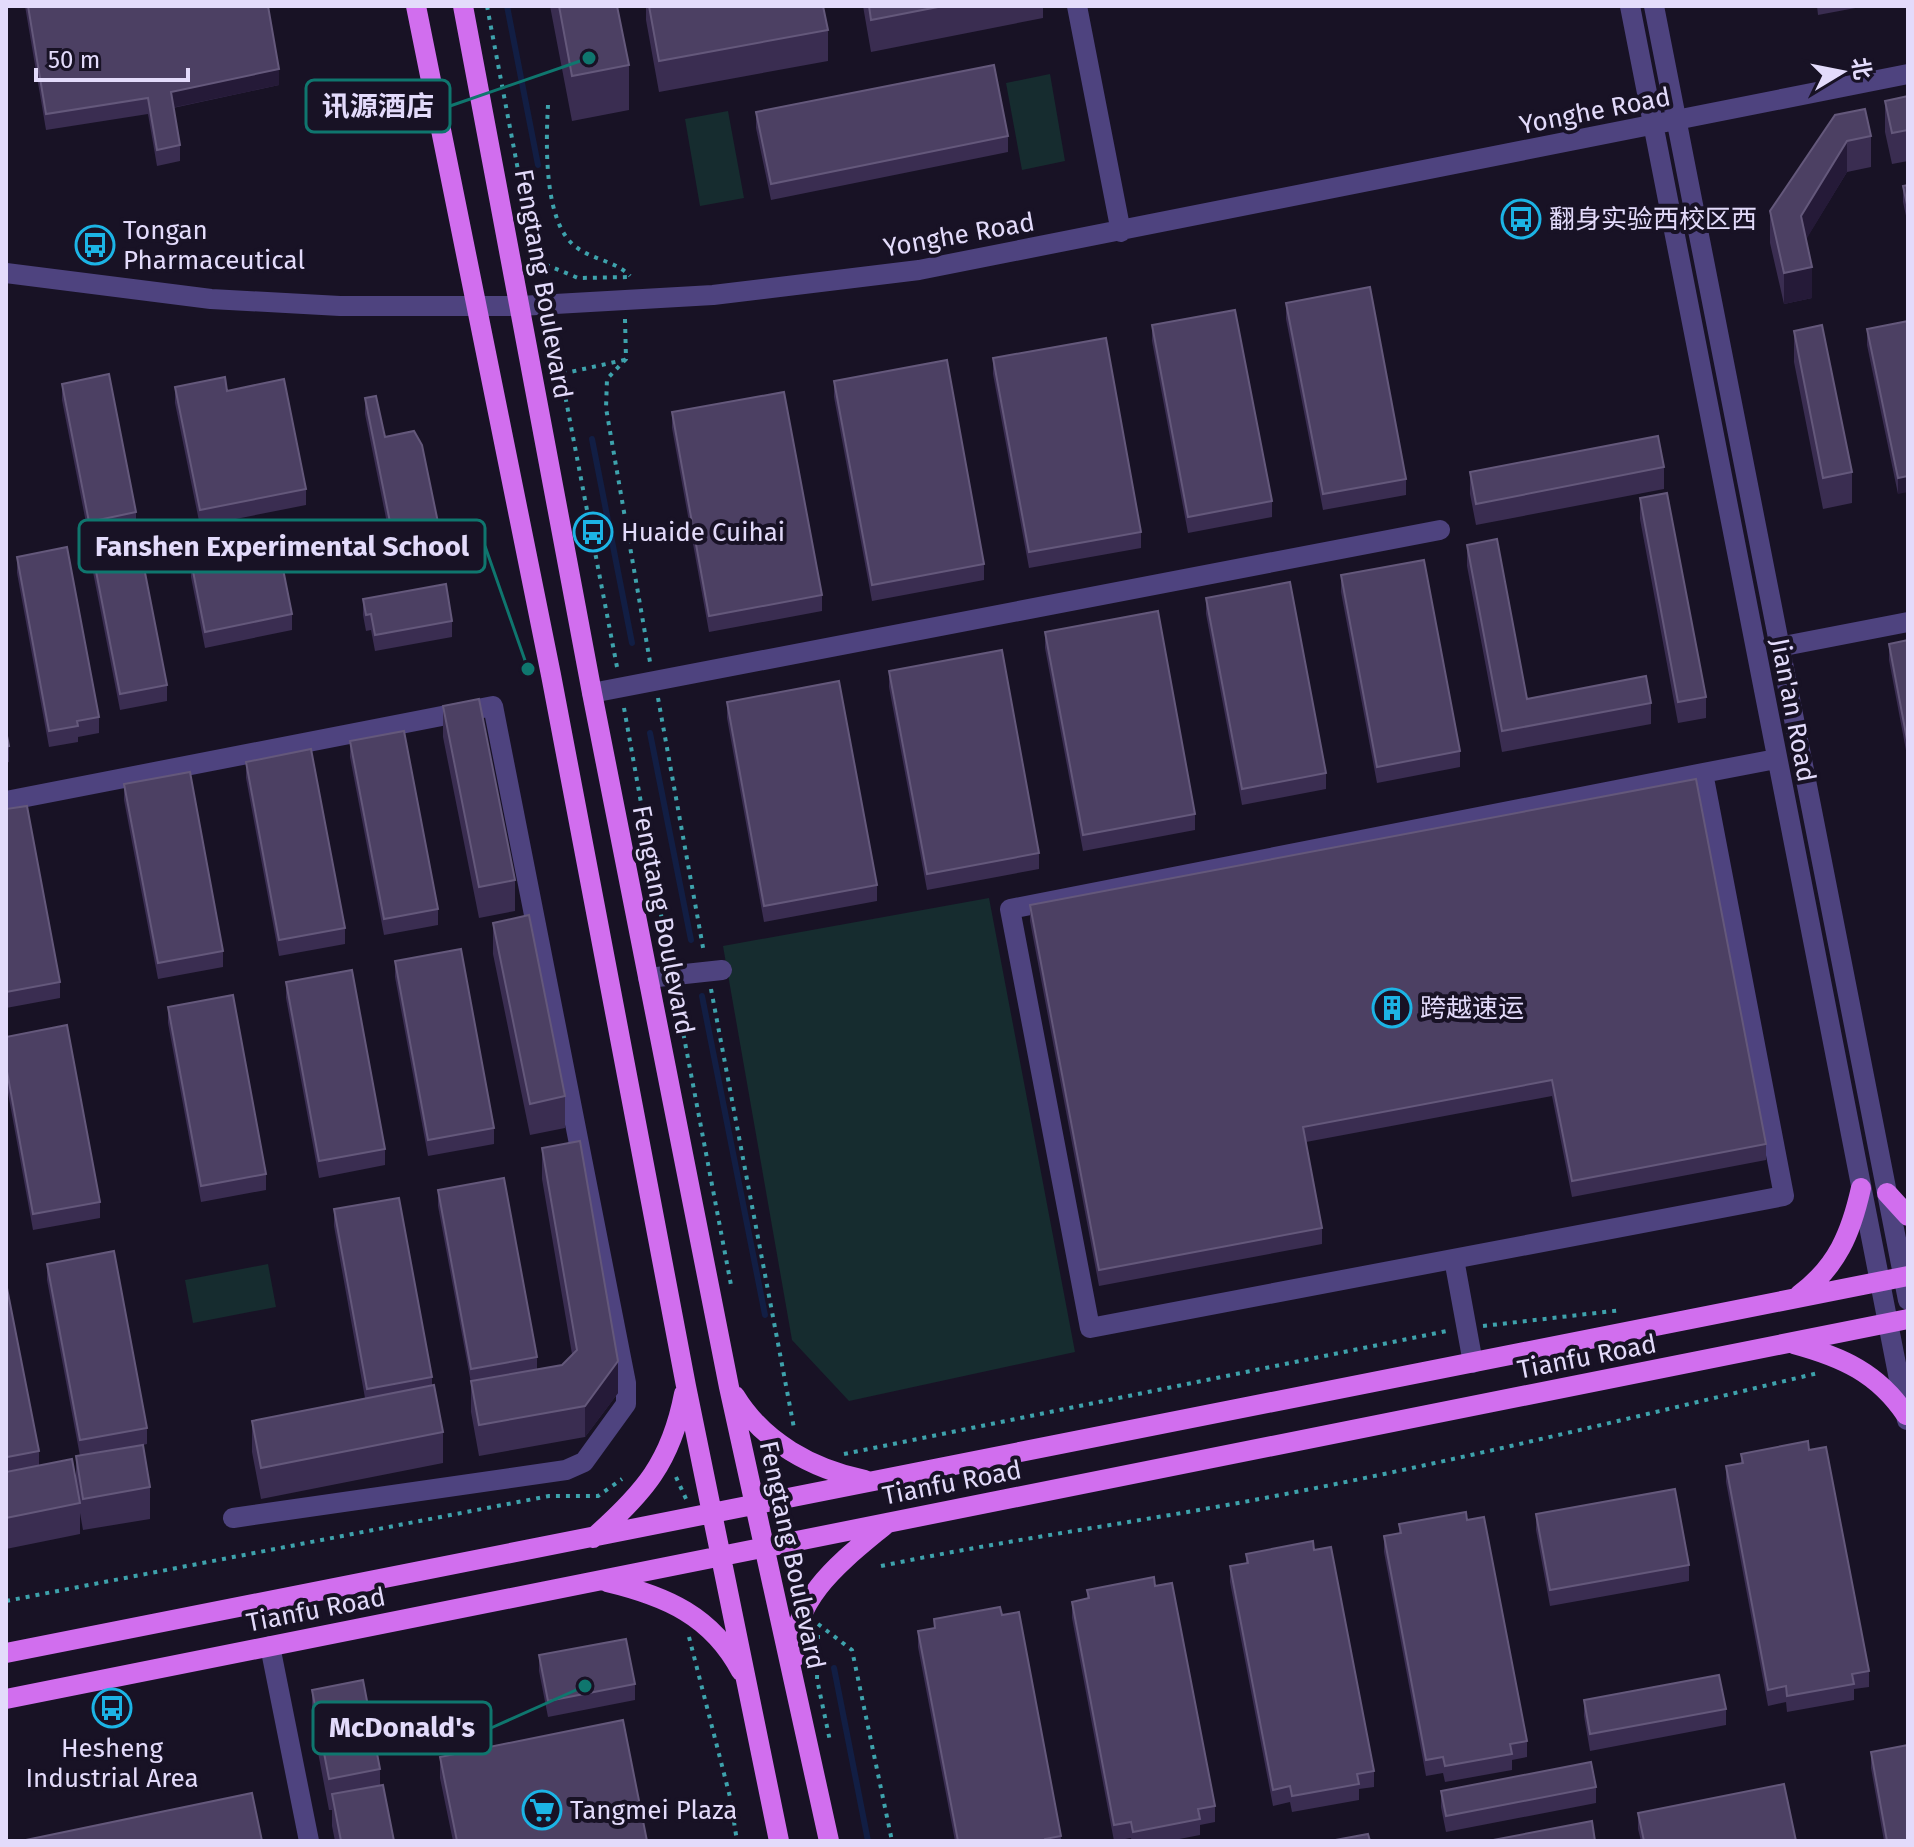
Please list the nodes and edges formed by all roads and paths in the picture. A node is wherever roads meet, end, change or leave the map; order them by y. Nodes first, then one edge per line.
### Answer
1 (416, 6) edge
2 (463, 6) edge
3 (487, 6) edge
4 (1077, 6) edge
5 (1630, 6) edge
6 (1654, 6) edge
7 (1908, 74) edge
8 (548, 105) dead end
9 (1676, 121) junction
10 (1653, 126) junction
11 (1121, 232) junction
12 (6, 273) edge
13 (632, 277) junction
14 (627, 284) dead end
15 (474, 305) junction
16 (520, 306) junction
17 (623, 310) dead end
18 (626, 359) junction
19 (1440, 530) dead end
20 (1908, 622) edge
21 (1779, 647) junction
22 (653, 681) junction
23 (621, 687) junction
24 (592, 693) junction
25 (1776, 759) junction
26 (1703, 773) junction
27 (6, 801) edge
28 (714, 971) junction
29 (672, 976) junction
30 (648, 978) junction
31 (1861, 1188) junction
32 (1887, 1193) junction
33 (1908, 1216) edge
34 (1454, 1259) junction
35 (1906, 1277) edge
36 (1880, 1282) junction
37 (733, 1296) dead end
38 (1793, 1299) junction
39 (1908, 1300) edge
40 (1633, 1308) dead end
41 (1898, 1321) edge
42 (1466, 1327) junction
43 (1790, 1343) junction
44 (1473, 1363) junction
45 (1854, 1365) junction
46 (686, 1386) junction
47 (729, 1387) junction
48 (1907, 1420) edge
49 (782, 1445) junction
50 (808, 1462) junction
51 (626, 1476) dead end
52 (677, 1477) dead end
53 (877, 1482) junction
54 (707, 1484) junction
55 (683, 1489) junction
56 (755, 1506) junction
57 (703, 1517) junction
58 (233, 1518) dead end
59 (889, 1522) junction
60 (593, 1538) junction
61 (764, 1548) junction
62 (722, 1556) junction
63 (881, 1566) dead end
64 (600, 1580) junction
65 (6, 1601) edge
66 (807, 1604) junction
67 (689, 1611) junction
68 (818, 1624) junction
69 (270, 1646) junction
70 (6, 1653) edge
71 (750, 1687) junction
72 (795, 1690) junction
73 (6, 1699) edge
74 (832, 1753) dead end
75 (309, 1841) edge
76 (737, 1841) edge
77 (779, 1841) edge
78 (829, 1841) edge
79 (892, 1841) edge

1 - 15 main road
2 - 16 main road, Fengtang Boulevard
3 - 13 path
4 - 11 street
5 - 10 street, Jian'an Road
6 - 9 street, Jian'an Road
7 - 9 street, Yonghe Road
8 - 13 path
9 - 10 street, Yonghe Road
9 - 21 street, Jian'an Road
10 - 11 street, Yonghe Road
10 - 25 street, Jian'an Road
11 - 16 street, Yonghe Road
12 - 15 street, Yonghe Road
13 - 14 path
15 - 16 street, Yonghe Road
15 - 46 main road
16 - 24 main road, Fengtang Boulevard
17 - 18 path
18 - 22 path
18 - 23 path
19 - 22 street
20 - 21 street
21 - 32 street, Jian'an Road
22 - 23 street
22 - 28 path
23 - 24 street
23 - 29 path
24 - 30 main road, Fengtang Boulevard
25 - 26 street
25 - 31 street, Jian'an Road
26 - 34 street
26 - 34 street
27 - 58 street
28 - 29 street
28 - 49 path
29 - 30 street
29 - 37 path
30 - 47 main road, Fengtang Boulevard
31 - 36 street, Jian'an Road
31 - 38 main road
32 - 33 main road
32 - 35 street, Jian'an Road
34 - 42 street
35 - 36 main road, Tianfu Road
35 - 39 street, Jian'an Road
36 - 38 main road, Tianfu Road
36 - 41 street, Jian'an Road
38 - 44 main road, Tianfu Road
40 - 42 path
41 - 43 main road, Tianfu Road
41 - 48 street, Jian'an Road
42 - 44 street
42 - 50 path
43 - 45 main road
43 - 59 main road, Tianfu Road
44 - 53 main road, Tianfu Road
45 - 48 main road
45 - 63 path
46 - 54 main road
46 - 60 main road
47 - 49 main road
47 - 56 main road, Fengtang Boulevard
49 - 50 main road
50 - 53 main road
51 - 65 path
52 - 55 path
53 - 56 main road, Tianfu Road
54 - 55 path
54 - 57 main road
55 - 57 path
56 - 57 main road, Tianfu Road
56 - 61 main road, Fengtang Boulevard
57 - 60 main road, Tianfu Road
57 - 62 main road
59 - 61 main road, Tianfu Road
59 - 66 main road
60 - 70 main road, Tianfu Road
61 - 62 main road, Tianfu Road
61 - 72 main road, Fengtang Boulevard
62 - 64 main road, Tianfu Road
62 - 71 main road
64 - 67 main road
64 - 69 main road, Tianfu Road
66 - 68 path
66 - 72 main road
67 - 71 main road
67 - 76 path
68 - 74 path
68 - 79 path
69 - 73 main road, Tianfu Road
69 - 75 street
71 - 77 main road
72 - 78 main road, Fengtang Boulevard

